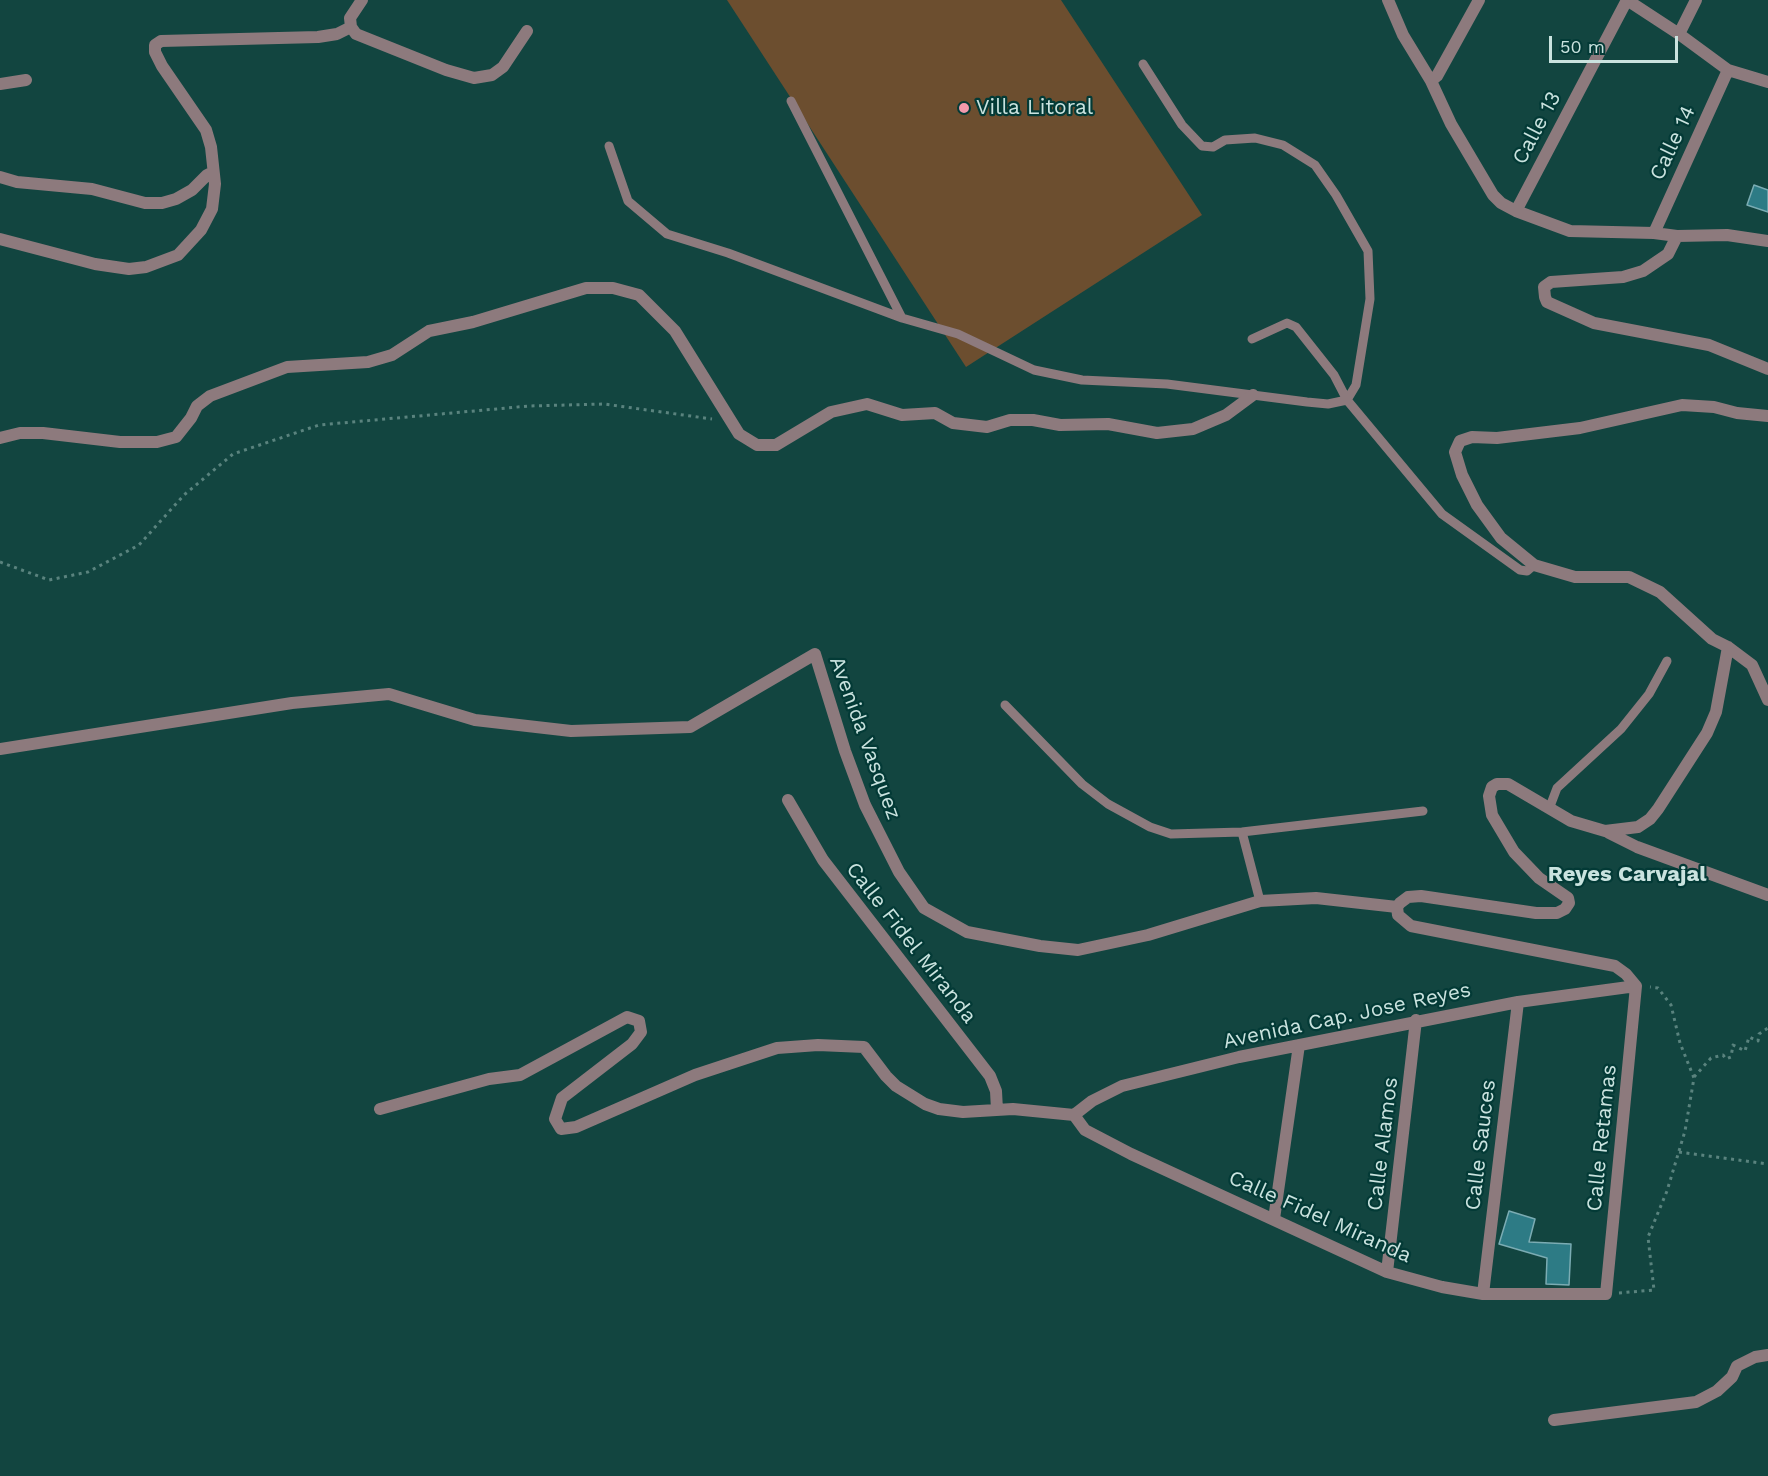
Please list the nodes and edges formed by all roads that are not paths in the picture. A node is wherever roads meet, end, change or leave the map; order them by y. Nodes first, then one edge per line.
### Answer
1 (362, 0) edge
2 (1388, 0) edge
3 (1479, 0) edge
4 (1627, 0) edge
5 (1696, 0) edge
6 (351, 27) junction
7 (527, 31) dead end
8 (1679, 34) junction
9 (1143, 64) dead end
10 (1728, 70) junction
11 (27, 80) dead end
12 (1431, 81) junction
13 (1768, 82) edge
14 (0, 84) edge
15 (791, 101) dead end
16 (609, 146) dead end
17 (213, 172) junction
18 (0, 177) edge
19 (1516, 211) junction
20 (1654, 233) junction
21 (1677, 236) junction
22 (0, 239) edge
23 (1768, 241) edge
24 (902, 318) junction
25 (1252, 339) dead end
26 (1768, 369) edge
27 (1253, 395) junction
28 (1347, 400) junction
29 (1768, 416) edge
30 (0, 438) edge
31 (1534, 565) junction
32 (1728, 646) junction
33 (1667, 661) dead end
34 (1768, 699) edge
35 (1005, 705) dead end
36 (0, 749) edge
37 (788, 800) dead end
38 (1549, 808) junction
39 (1423, 811) dead end
40 (1605, 831) junction
41 (1242, 832) junction
42 (1768, 895) edge
43 (1260, 901) junction
44 (1397, 907) junction
45 (1636, 986) junction
46 (1518, 1002) junction
47 (1416, 1020) junction
48 (1299, 1045) junction
49 (380, 1108) dead end
50 (997, 1110) junction
51 (1074, 1114) junction
52 (1274, 1219) junction
53 (1387, 1272) junction
54 (1483, 1294) junction
55 (1606, 1294) joint
56 (1768, 1354) edge
57 (1554, 1420) dead end

1 - 6 street
2 - 12 street
3 - 12 street
4 - 8 street
4 - 19 street, Calle 13
5 - 8 street
6 - 7 street
6 - 17 street
8 - 10 street
9 - 28 lane
10 - 13 street
10 - 20 street, Calle 14
11 - 14 street
12 - 19 street
15 - 24 lane
16 - 24 lane
17 - 18 street
17 - 22 street
19 - 20 street
20 - 21 street
21 - 23 street
21 - 26 street
24 - 27 lane
25 - 28 lane
27 - 28 lane
27 - 30 street
28 - 31 lane
29 - 31 street
31 - 32 street
32 - 34 street
32 - 40 street
33 - 38 lane
35 - 41 lane
36 - 43 street, Avenida Vasquez
37 - 50 street, Calle Fidel Miranda
38 - 40 street
38 - 44 street
39 - 41 lane
40 - 42 street
41 - 43 lane
43 - 44 street, Avenida Vasquez
44 - 45 street
45 - 46 street, Avenida Cap. Jose Reyes
45 - 55 street, Calle Retamas
46 - 47 street, Avenida Cap. Jose Reyes
46 - 54 street, Calle Sauces
47 - 48 street, Avenida Cap. Jose Reyes
47 - 53 street, Calle Alamos
48 - 51 street, Avenida Cap. Jose Reyes
48 - 52 street
49 - 50 street
50 - 51 street
51 - 52 street, Calle Fidel Miranda
52 - 53 street, Calle Fidel Miranda
53 - 54 street, Calle Fidel Miranda
54 - 55 street, Calle Fidel Miranda
56 - 57 street

